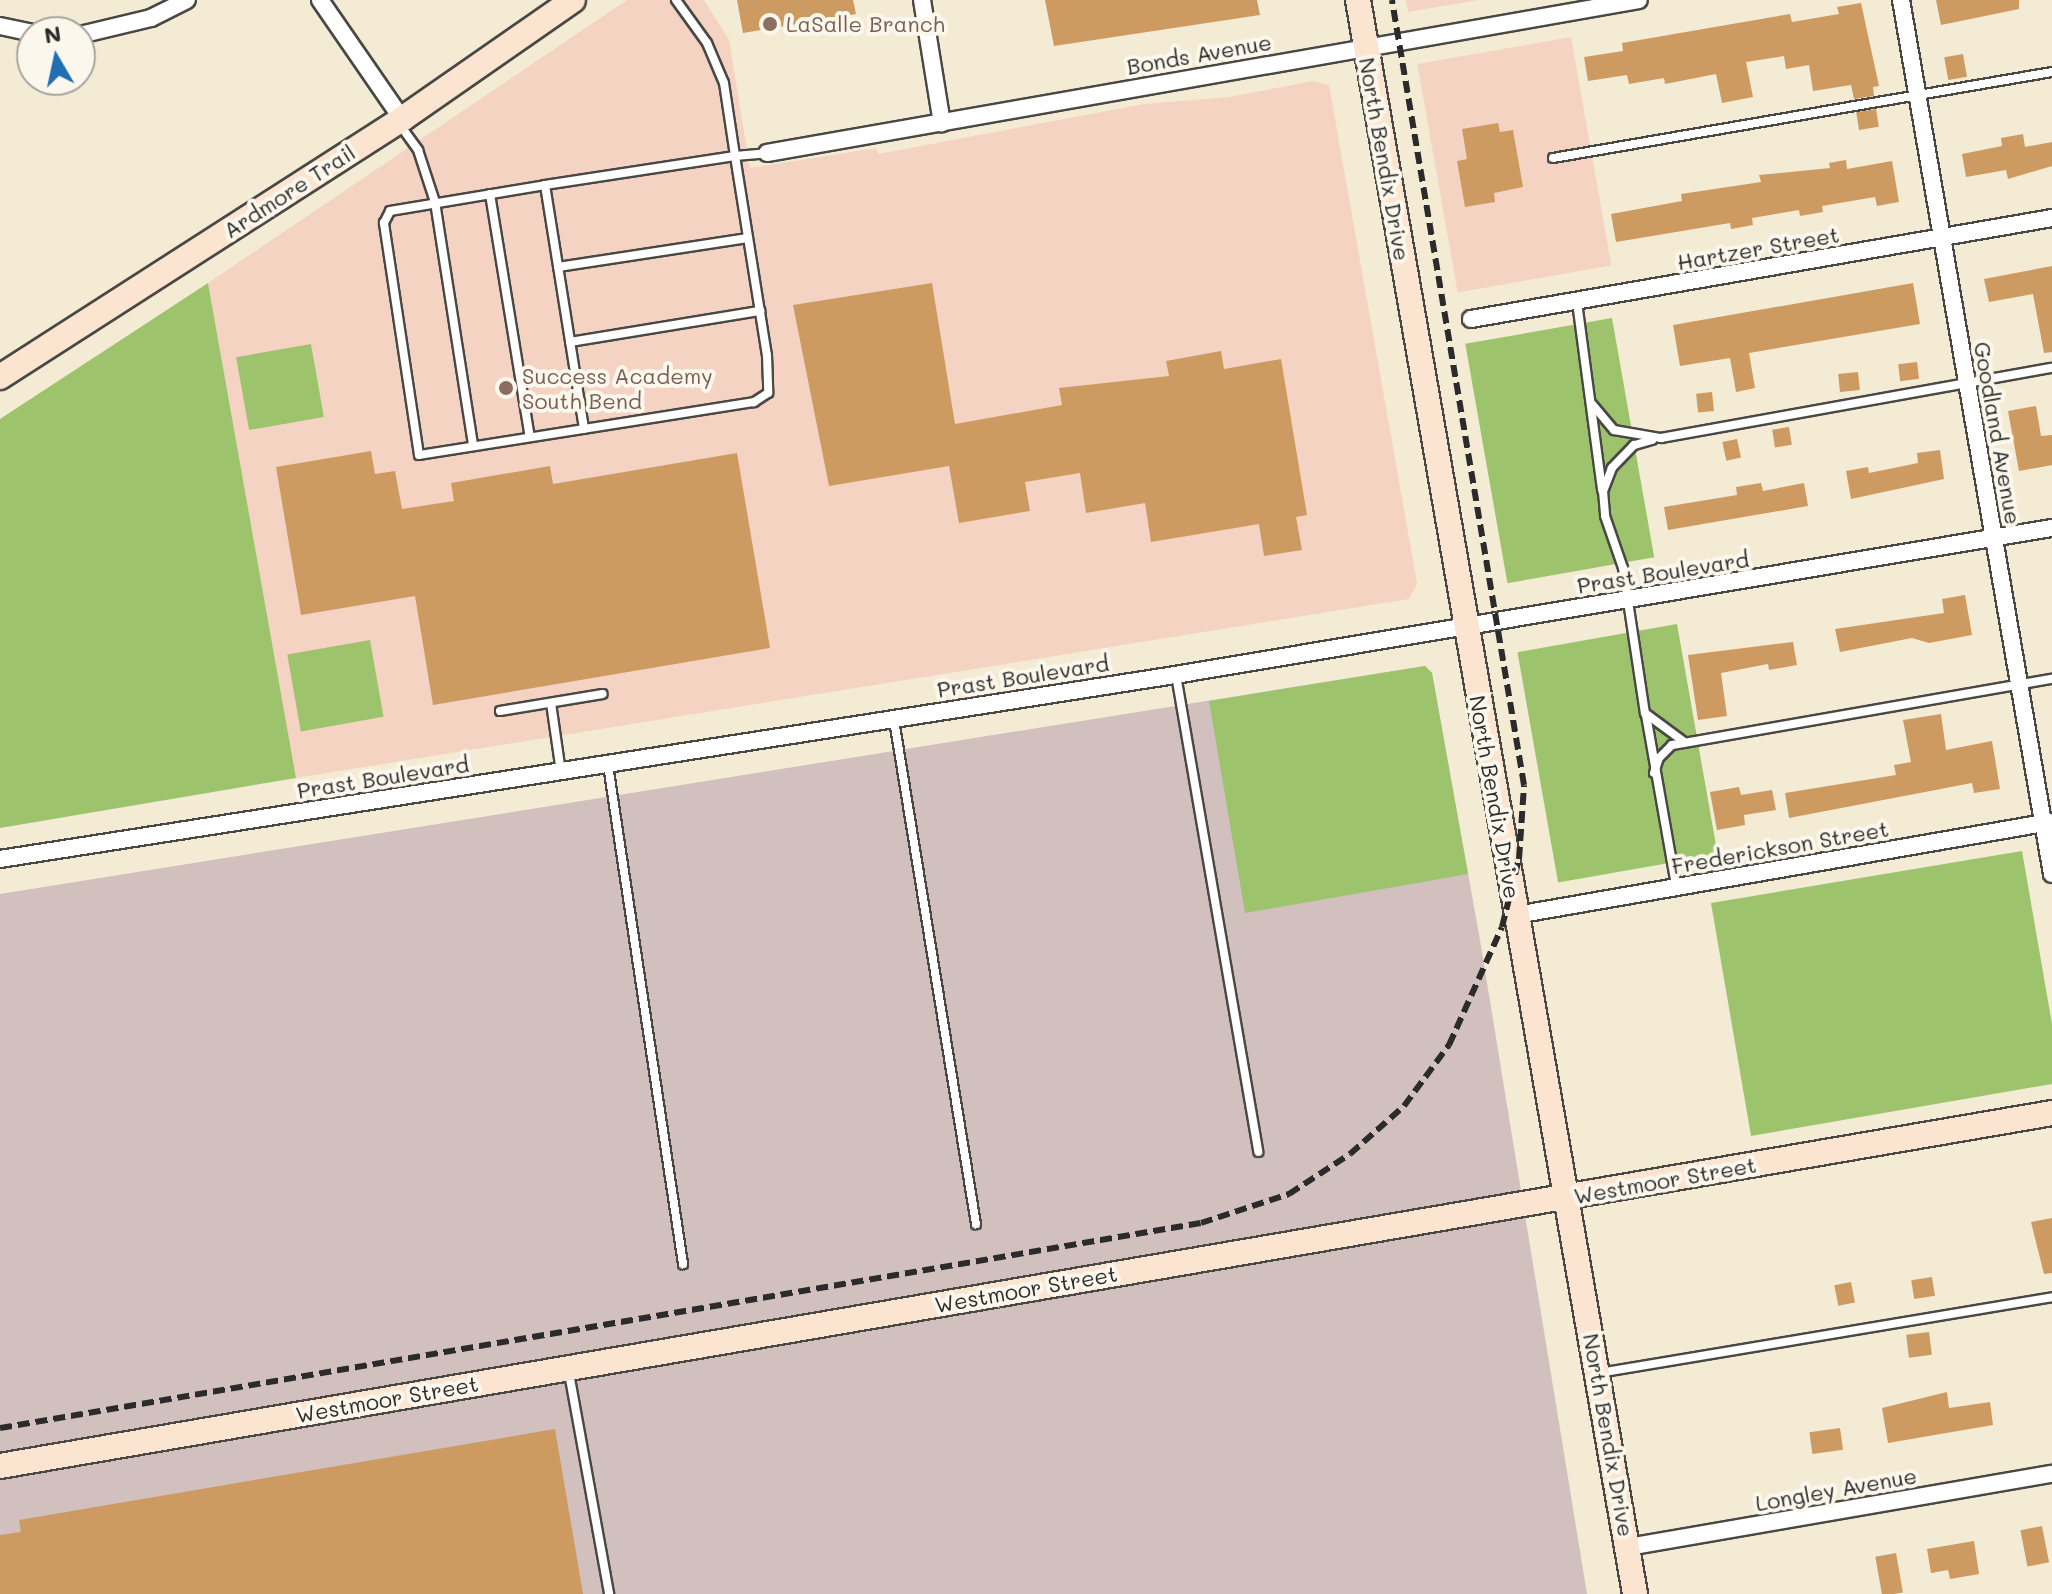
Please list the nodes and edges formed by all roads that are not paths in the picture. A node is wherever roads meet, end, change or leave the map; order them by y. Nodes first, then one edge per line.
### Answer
1 (187, 0) edge
2 (320, 0) edge
3 (573, 0) edge
4 (676, 0) edge
5 (922, 0) edge
6 (1358, 0) edge
7 (1639, 0) edge
8 (1901, 0) edge
9 (1552, 8) edge
10 (96, 31) edge
11 (1366, 47) junction
12 (2052, 72) edge
13 (1917, 95) junction
14 (400, 120) junction
15 (942, 123) junction
16 (767, 153) joint
17 (735, 156) junction
18 (1553, 158) dead end
19 (545, 185) junction
20 (490, 194) junction
21 (435, 202) junction
22 (2052, 218) edge
23 (1941, 237) junction
24 (748, 238) junction
25 (558, 267) junction
26 (1577, 302) junction
27 (760, 311) junction
28 (1471, 319) dead end
29 (570, 342) junction
30 (2052, 368) edge
31 (0, 377) edge
32 (1968, 384) junction
33 (1592, 404) junction
34 (584, 429) junction
35 (530, 437) junction
36 (1661, 438) junction
37 (473, 446) junction
38 (1603, 491) junction
39 (2052, 528) edge
40 (1994, 538) junction
41 (1628, 600) junction
42 (1465, 627) junction
43 (1176, 674) junction
44 (2052, 679) edge
45 (2019, 685) junction
46 (603, 694) dead end
47 (551, 703) junction
48 (500, 711) dead end
49 (1645, 713) junction
50 (894, 719) junction
51 (1688, 742) junction
52 (608, 765) junction
53 (561, 772) junction
54 (1654, 773) junction
55 (2047, 823) edge
56 (0, 859) edge
57 (2052, 874) edge
58 (1676, 887) junction
59 (1516, 915) junction
60 (2052, 1113) edge
61 (1258, 1152) dead end
62 (1568, 1196) junction
63 (976, 1224) dead end
64 (683, 1264) dead end
65 (2052, 1297) edge
66 (568, 1368) junction
67 (1598, 1373) junction
68 (0, 1466) edge
69 (2052, 1474) edge
70 (1628, 1547) junction
71 (609, 1594) edge
72 (1635, 1594) edge

1 - 10 street
2 - 14 street
3 - 14 street, Ardmore Trail
4 - 17 lane
5 - 15 street
6 - 11 street, North Bendix Drive
7 - 9 street, Bonds Avenue
8 - 13 street, Goodland Avenue
9 - 11 street, Bonds Avenue
11 - 15 street, Bonds Avenue
11 - 42 street, North Bendix Drive
12 - 13 lane
13 - 18 lane
13 - 23 street, Goodland Avenue
14 - 21 lane
14 - 31 street, Ardmore Trail
15 - 16 street, Bonds Avenue
16 - 17 lane
17 - 19 lane
17 - 24 lane
19 - 20 lane
19 - 25 lane
20 - 21 lane
20 - 35 lane
21 - 37 lane
21 - 37 lane
22 - 23 street, Hartzer Street
23 - 26 street, Hartzer Street
23 - 32 street, Goodland Avenue
24 - 25 lane
24 - 27 lane
25 - 29 lane
26 - 28 street, Hartzer Street
26 - 33 lane
27 - 29 lane
27 - 34 lane
29 - 34 lane
30 - 32 lane
32 - 36 lane
32 - 40 street, Goodland Avenue
33 - 36 lane
33 - 38 lane
34 - 35 lane
35 - 37 lane
36 - 38 lane
38 - 41 lane
39 - 40 street, Prast Boulevard
40 - 41 street, Prast Boulevard
40 - 45 street, Goodland Avenue
41 - 42 street, Prast Boulevard
41 - 49 lane
42 - 43 street, Prast Boulevard
42 - 59 street, North Bendix Drive
43 - 50 street, Prast Boulevard
43 - 61 lane
44 - 45 lane
45 - 51 lane
45 - 55 street, Goodland Avenue
46 - 47 lane
47 - 48 lane
47 - 53 lane
49 - 51 lane
49 - 54 lane
50 - 52 street, Prast Boulevard
50 - 63 lane
51 - 54 lane
52 - 53 street, Prast Boulevard
52 - 64 lane
53 - 56 street, Prast Boulevard
54 - 58 lane
55 - 57 street, Goodland Avenue
55 - 58 street, Frederickson Street
58 - 59 street, Frederickson Street
59 - 62 street, North Bendix Drive
60 - 62 street, Westmoor Street
62 - 66 street, Westmoor Street
62 - 67 street, North Bendix Drive
65 - 67 lane
66 - 68 street, Westmoor Street
66 - 71 lane
67 - 70 street, North Bendix Drive
69 - 70 street, Longley Avenue
70 - 72 street, North Bendix Drive

